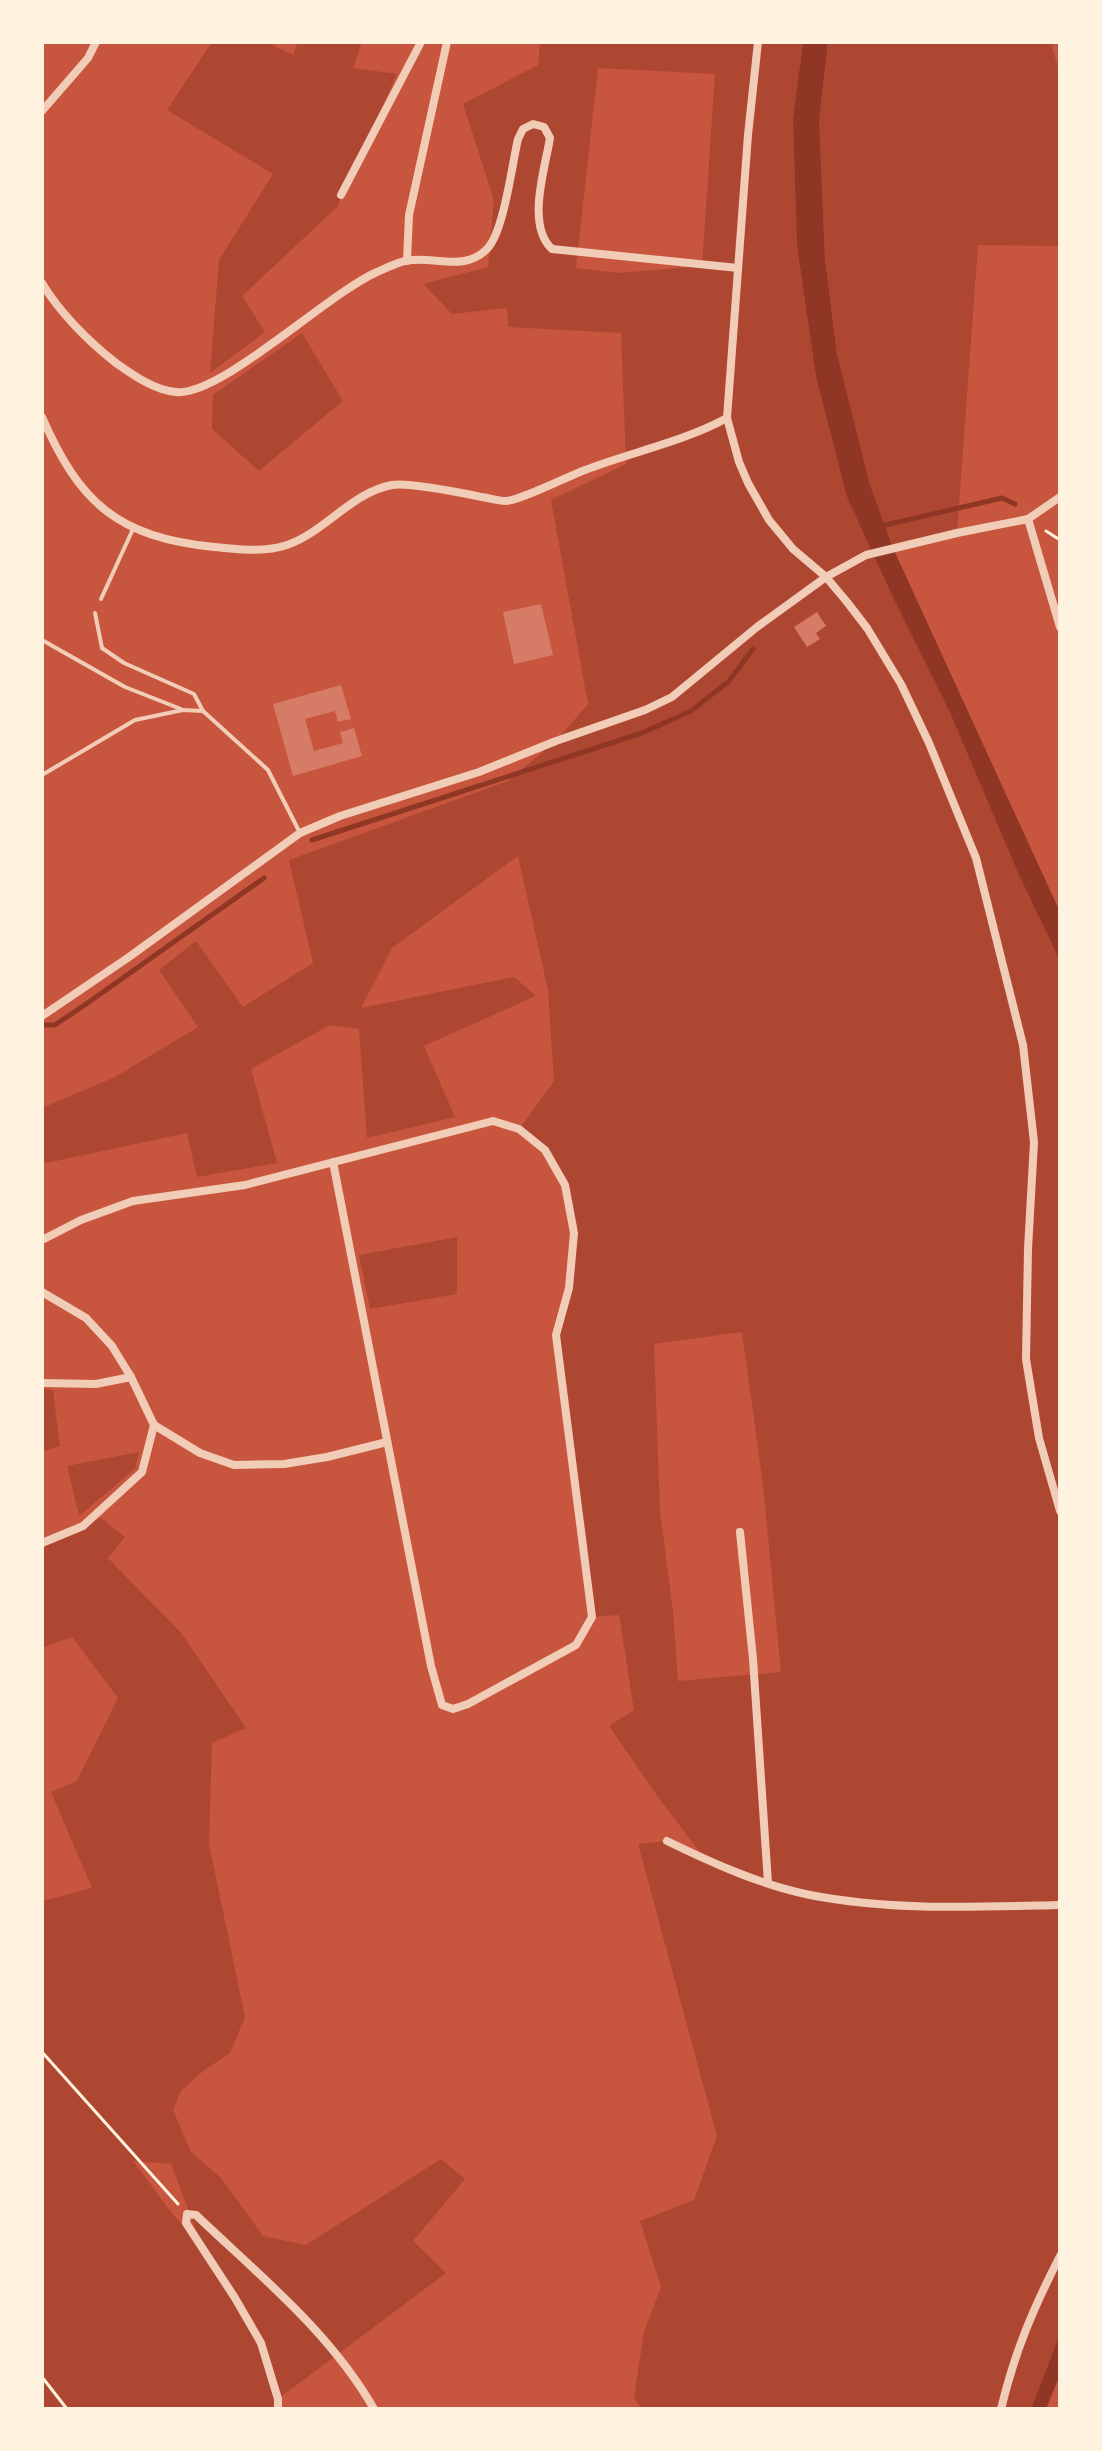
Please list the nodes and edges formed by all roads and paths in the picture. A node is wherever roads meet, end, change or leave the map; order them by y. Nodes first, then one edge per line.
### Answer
1 (96, 42) edge
2 (421, 42) edge
3 (447, 42) edge
4 (758, 42) edge
5 (42, 111) edge
6 (341, 195) dead end
7 (407, 261) junction
8 (738, 268) junction
9 (42, 283) edge
10 (42, 417) edge
11 (727, 418) junction
12 (1060, 497) edge
13 (1028, 519) junction
14 (133, 529) junction
15 (826, 577) junction
16 (101, 599) dead end
17 (95, 613) dead end
18 (1060, 627) edge
19 (42, 640) edge
20 (183, 710) junction
21 (203, 711) junction
22 (42, 775) edge
23 (300, 833) junction
24 (42, 1016) edge
25 (333, 1162) junction
26 (42, 1240) edge
27 (42, 1292) edge
28 (131, 1377) junction
29 (42, 1383) edge
30 (154, 1425) junction
31 (387, 1442) junction
32 (1060, 1511) edge
33 (740, 1532) dead end
34 (42, 1543) edge
35 (667, 1841) dead end
36 (768, 1883) junction
37 (1060, 1905) edge
38 (42, 2052) edge
39 (169, 2193) dead end
40 (1060, 2256) edge
41 (42, 2377) edge
42 (67, 2409) edge
43 (278, 2409) edge
44 (374, 2409) edge
45 (1001, 2409) edge

1 - 5 street
2 - 6 street
3 - 7 street
4 - 8 street
7 - 8 street
7 - 9 street
8 - 11 street
10 - 14 street
11 - 14 street
11 - 15 street
12 - 13 street
13 - 15 street
13 - 18 street
14 - 16 lane
15 - 23 street
15 - 32 street
17 - 21 lane
19 - 20 lane
20 - 21 lane
20 - 22 lane
21 - 23 lane
23 - 24 street
25 - 26 street
25 - 31 street
25 - 31 street
27 - 28 street
28 - 29 street
28 - 30 street
30 - 31 street
30 - 34 street
33 - 36 street
35 - 36 street
36 - 37 street
38 - 39 path
40 - 45 street
41 - 42 path
43 - 44 street

